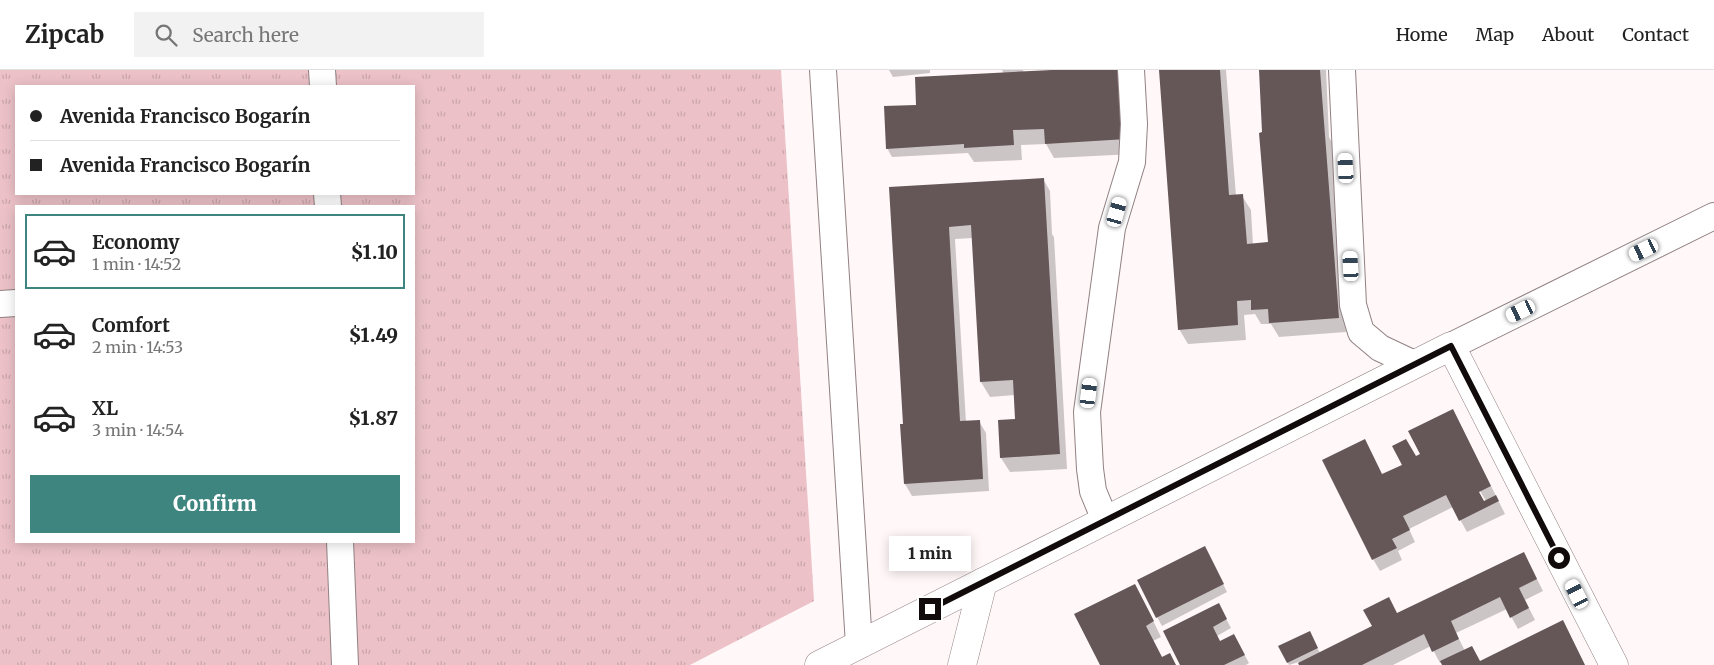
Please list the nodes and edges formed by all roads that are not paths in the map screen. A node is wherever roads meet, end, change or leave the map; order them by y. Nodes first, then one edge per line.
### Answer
1 (322, 70) edge
2 (823, 70) edge
3 (1131, 70) edge
4 (1342, 70) edge
5 (323, 85) edge
6 (1714, 216) edge
7 (15, 303) edge
8 (0, 304) edge
9 (1451, 346) junction
10 (1414, 364) junction
11 (1105, 520) junction
12 (340, 543) edge
13 (983, 582) junction
14 (859, 645) junction
15 (345, 665) edge
16 (819, 665) edge
17 (962, 665) edge
18 (1614, 665) edge

1 - 5 street
2 - 14 street
3 - 11 street
4 - 10 street
6 - 9 street
7 - 8 street
9 - 10 street
9 - 18 street
10 - 11 street
11 - 13 street
12 - 15 street
13 - 14 street
13 - 17 street
14 - 16 street

